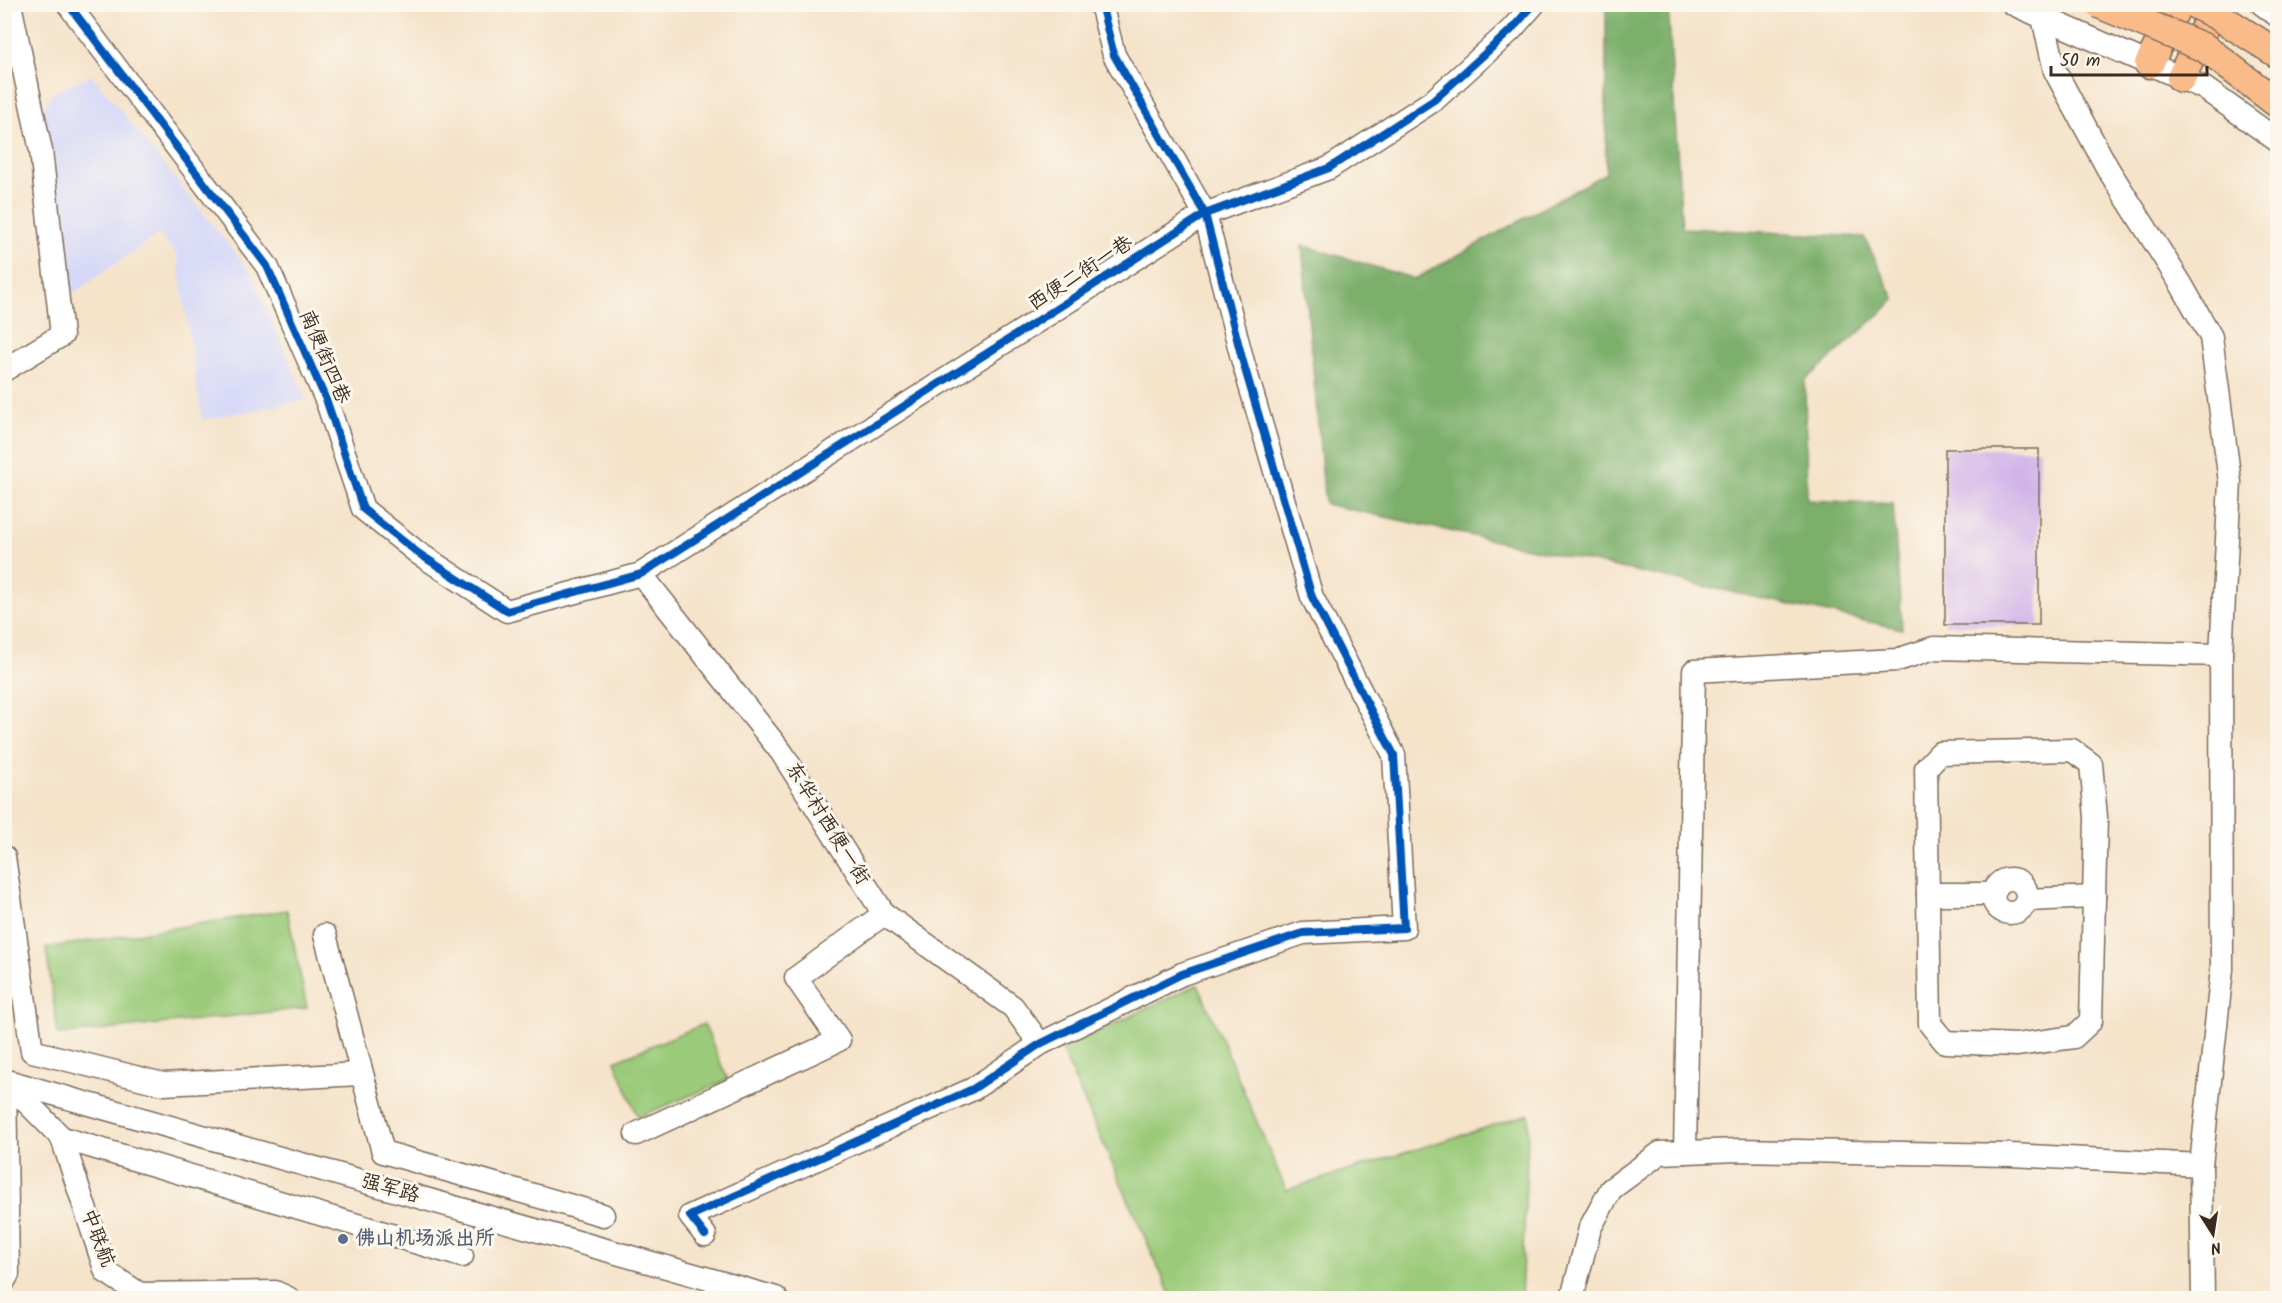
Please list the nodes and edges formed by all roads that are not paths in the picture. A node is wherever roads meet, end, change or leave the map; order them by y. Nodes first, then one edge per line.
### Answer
1 (10, 4) edge
2 (68, 4) edge
3 (1101, 4) edge
4 (1534, 4) edge
5 (2013, 4) edge
6 (2099, 4) edge
7 (2178, 4) edge
8 (2194, 4) edge
9 (2216, 4) edge
10 (2262, 4) edge
11 (2041, 11) edge
12 (2277, 16) edge
13 (2277, 54) edge
14 (2149, 64) junction
15 (2181, 78) junction
16 (2277, 80) edge
17 (2277, 104) edge
18 (2271, 136) edge
19 (1205, 214) junction
20 (4, 370) edge
21 (641, 574) junction
22 (2221, 656) junction
23 (4, 857) edge
24 (1928, 894) junction
25 (2094, 897) junction
26 (884, 914) junction
27 (325, 935) dead end
28 (1040, 1044) junction
29 (361, 1074) junction
30 (5, 1080) edge
31 (636, 1134) dead end
32 (62, 1138) junction
33 (1685, 1152) junction
34 (2202, 1165) junction
35 (603, 1215) dead end
36 (705, 1235) dead end
37 (462, 1256) dead end
38 (4, 1281) edge
39 (288, 1299) edge
40 (776, 1299) edge
41 (1572, 1299) edge
42 (2203, 1299) edge

1 - 20 street
2 - 21 street, 南便街四巷
3 - 19 street
4 - 19 street, 西便二街一巷
5 - 11 street
6 - 17 main road, bridge
7 - 14 main road
8 - 13 main road, bridge
9 - 15 main road
10 - 12 street
11 - 14 street
11 - 22 street
14 - 15 street
15 - 18 street
16 - 18 street
19 - 21 street, 西便二街一巷
19 - 28 street
21 - 26 street, 东华村西便一街
22 - 33 street
22 - 34 street
23 - 29 street
24 - 25 street
24 - 25 street
24 - 25 street
26 - 28 street, 东华村西便一街
26 - 31 street
27 - 29 street
28 - 36 street
29 - 35 street
30 - 32 street, 中联航
30 - 38 street
30 - 40 street, 强军路
32 - 37 street
32 - 39 street, 中联航
33 - 34 street
33 - 41 street
34 - 42 street

